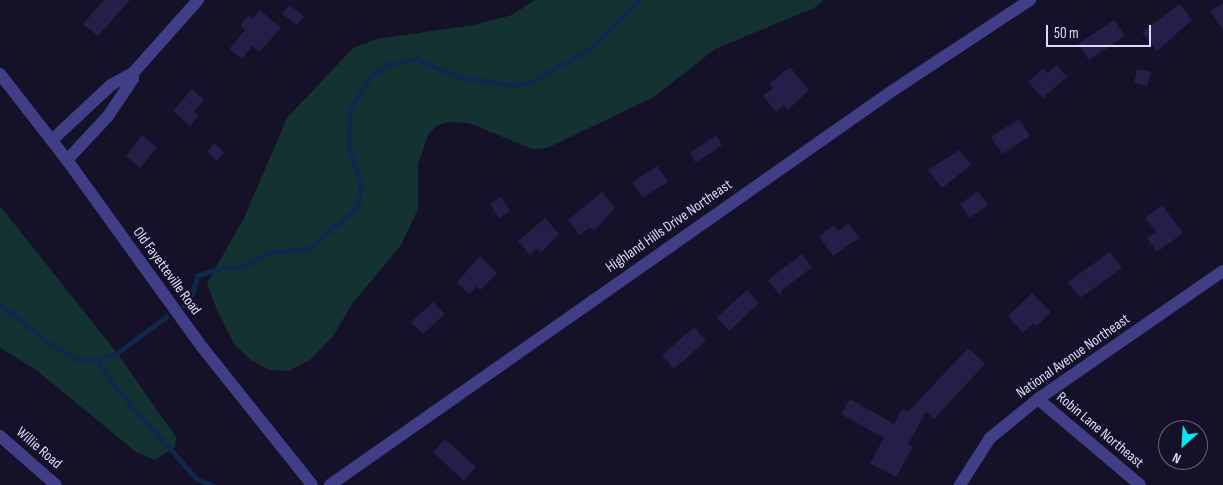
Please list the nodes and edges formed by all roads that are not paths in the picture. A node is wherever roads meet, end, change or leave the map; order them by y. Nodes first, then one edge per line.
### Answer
1 (198, 0) edge
2 (1030, 0) edge
3 (133, 73) junction
4 (0, 74) edge
5 (52, 140) junction
6 (67, 160) junction
7 (1223, 271) edge
8 (1038, 399) junction
9 (0, 436) edge
10 (56, 485) edge
11 (312, 485) edge
12 (330, 485) edge
13 (960, 485) edge
14 (1140, 485) edge

1 - 3 street
2 - 12 street, Highland Hills Drive Northeast
3 - 5 street
3 - 6 street
4 - 5 street, Old Fayetteville Road
5 - 6 street, Old Fayetteville Road
6 - 11 street, Old Fayetteville Road
7 - 8 street, National Avenue Northeast
8 - 13 street, National Avenue Northeast
8 - 14 street, Robin Lane Northeast
9 - 10 street, Willie Road

